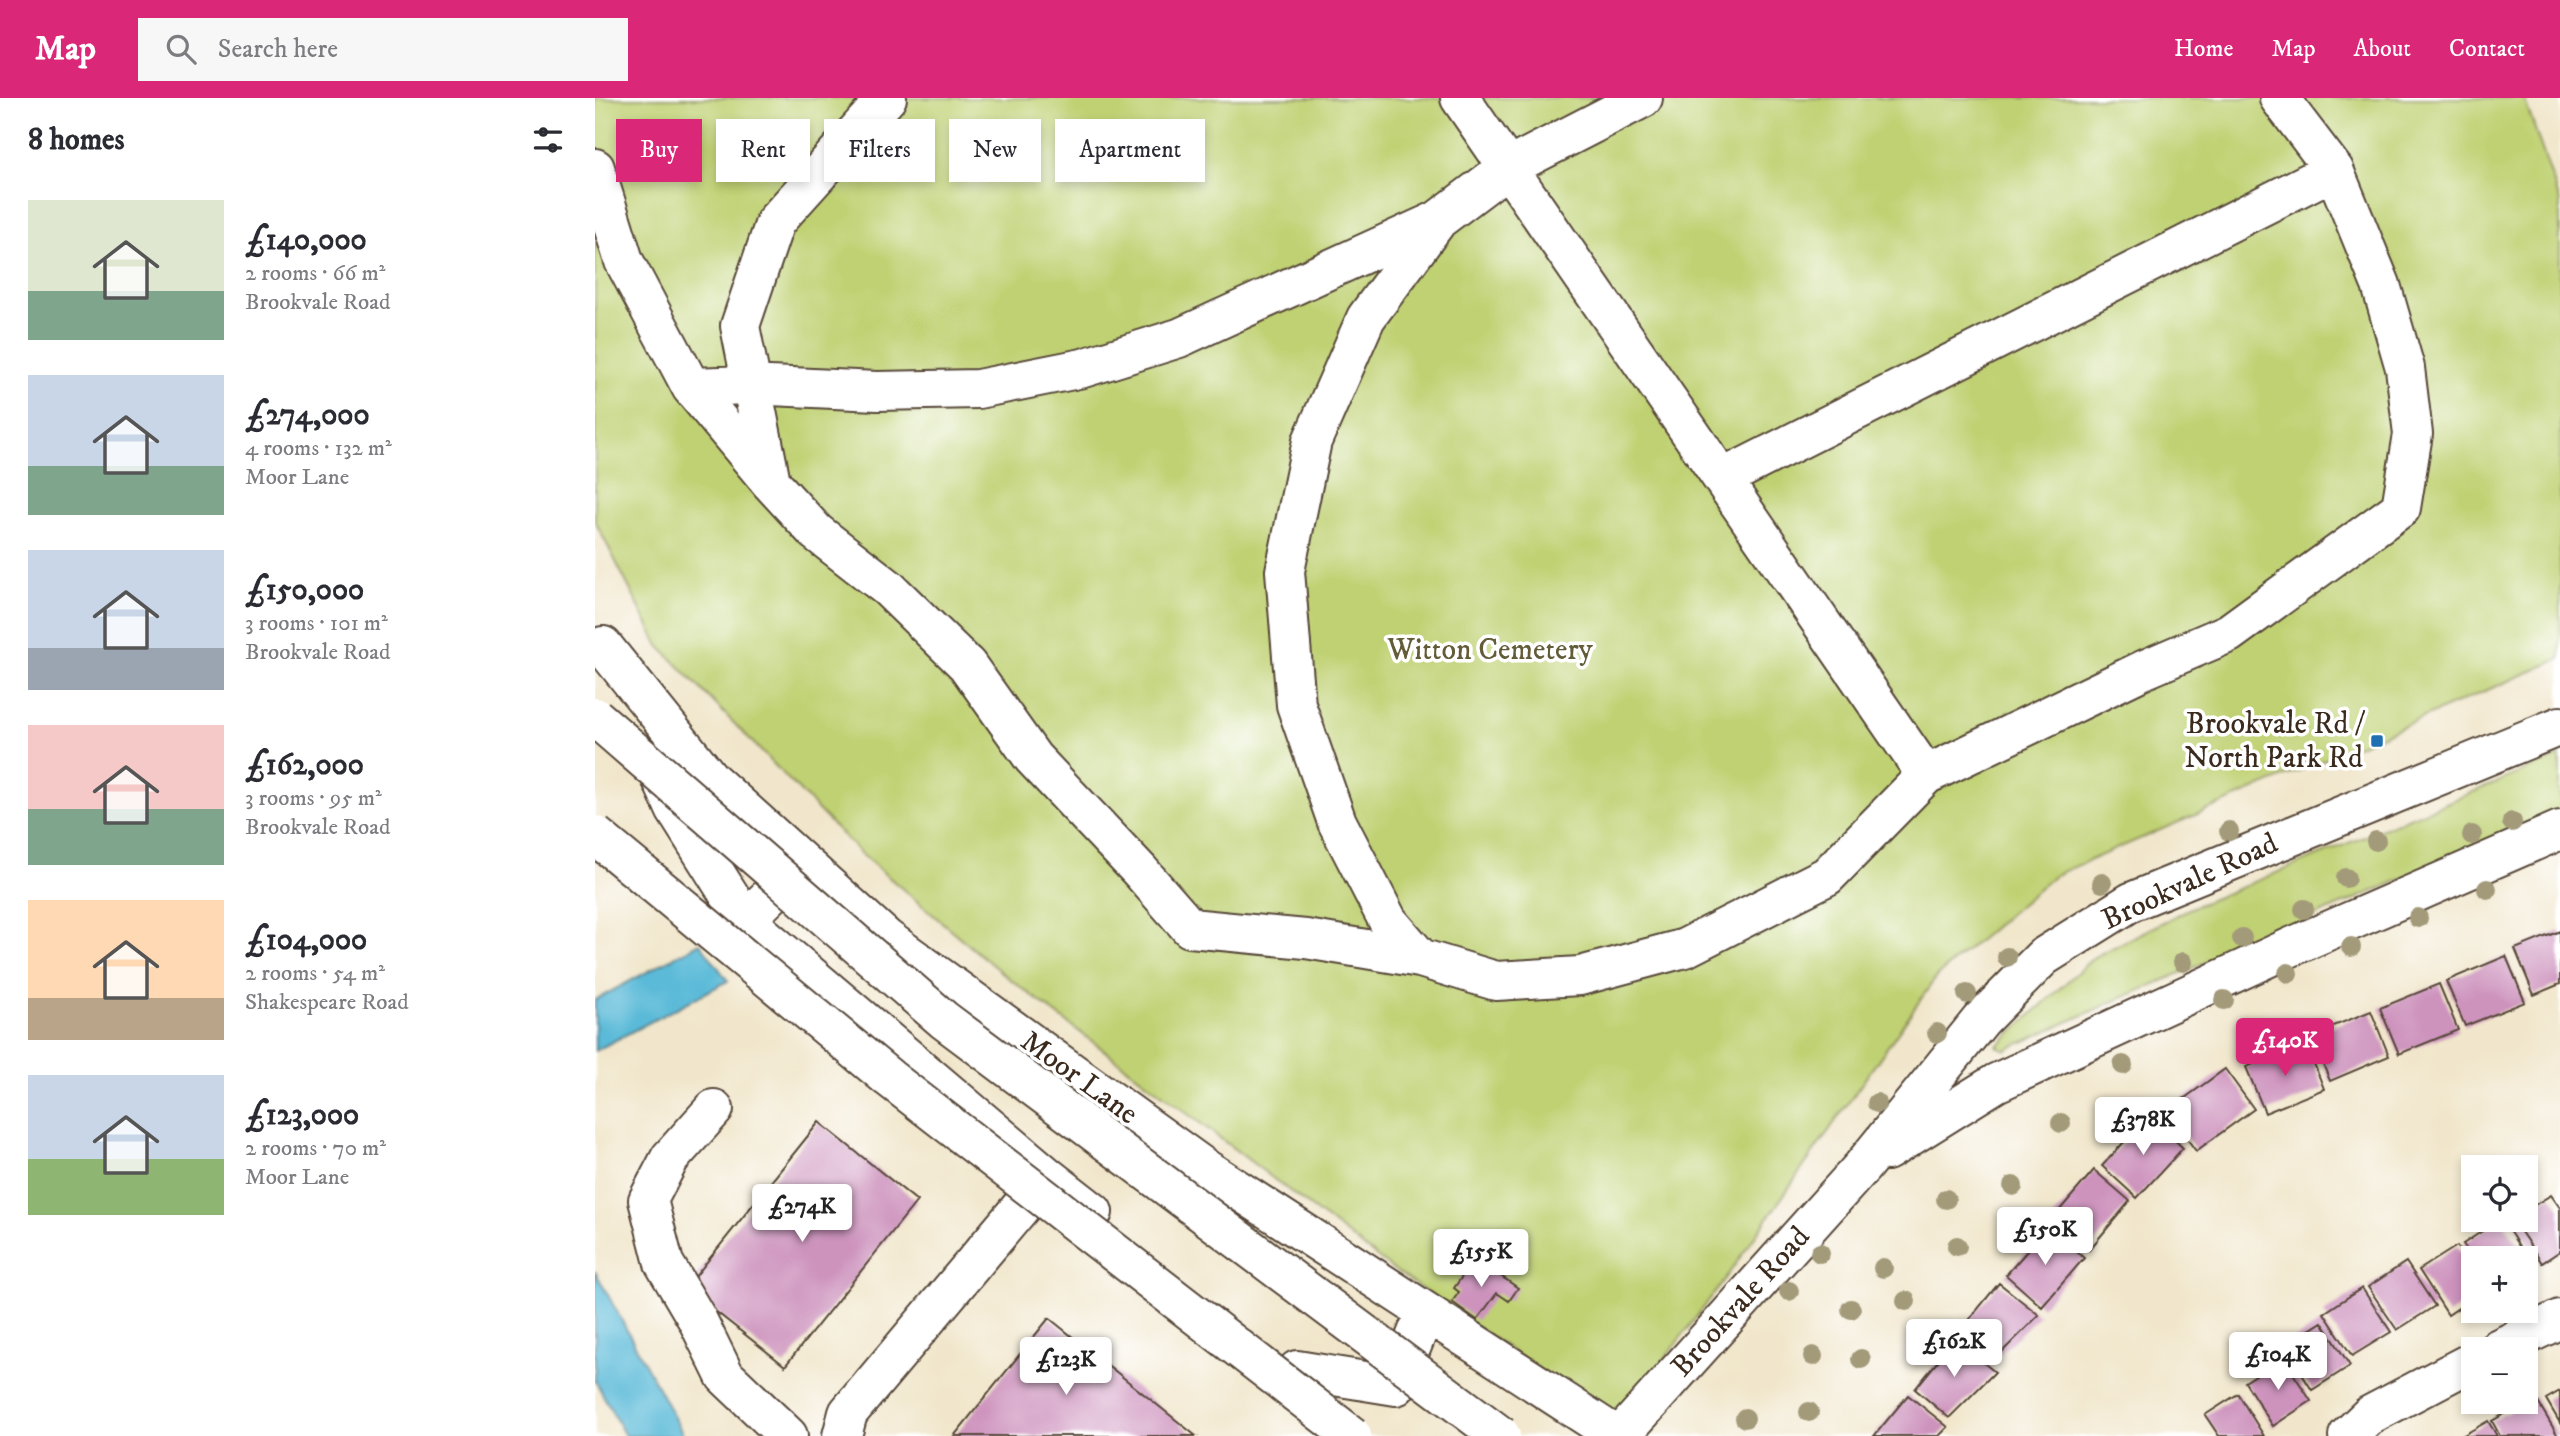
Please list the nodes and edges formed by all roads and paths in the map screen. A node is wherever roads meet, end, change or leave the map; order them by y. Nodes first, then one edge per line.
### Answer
1 (887, 98) edge
2 (1460, 98) edge
3 (1643, 98) edge
4 (2279, 98) edge
5 (595, 168) edge
6 (1507, 168) junction
7 (2334, 170) junction
8 (1438, 220) junction
9 (750, 385) junction
10 (691, 387) junction
11 (1723, 478) junction
12 (771, 483) junction
13 (599, 638) edge
14 (595, 717) edge
15 (2560, 726) edge
16 (1926, 775) junction
17 (2560, 830) edge
18 (595, 835) edge
19 (803, 864) junction
20 (745, 920) junction
21 (1420, 958) junction
22 (714, 1109) dead end
23 (1862, 1167) junction
24 (1047, 1175) junction
25 (1425, 1313) junction
26 (2560, 1319) edge
27 (2522, 1337) edge
28 (2461, 1367) edge
29 (1297, 1370) junction
30 (788, 1436) edge
31 (842, 1436) edge
32 (1335, 1436) edge
33 (1352, 1436) edge
34 (1501, 1436) edge
35 (1619, 1436) edge
36 (2348, 1436) edge

1 - 9 main road
2 - 6 main road
3 - 6 main road
4 - 7 main road
5 - 10 main road
6 - 8 main road
6 - 11 main road
7 - 11 main road
7 - 16 main road
8 - 9 main road
8 - 21 main road
9 - 10 main road
9 - 12 main road
10 - 12 main road
11 - 16 main road
12 - 21 main road
13 - 19 main road, Moor Lane
13 - 20 main road, Moor Lane
14 - 34 main road, bridge
15 - 23 main road, Brookvale Road
16 - 21 main road
17 - 23 main road, Brookvale Road
18 - 33 main road, bridge
19 - 20 main road
19 - 25 main road, Moor Lane
20 - 24 main road, Moor Lane
22 - 30 main road
23 - 35 main road, Brookvale Road
24 - 29 main road, Moor Lane
24 - 31 main road
25 - 29 main road
25 - 35 main road, Moor Lane
26 - 27 main road
28 - 36 main road
29 - 32 main road, Moor Lane

